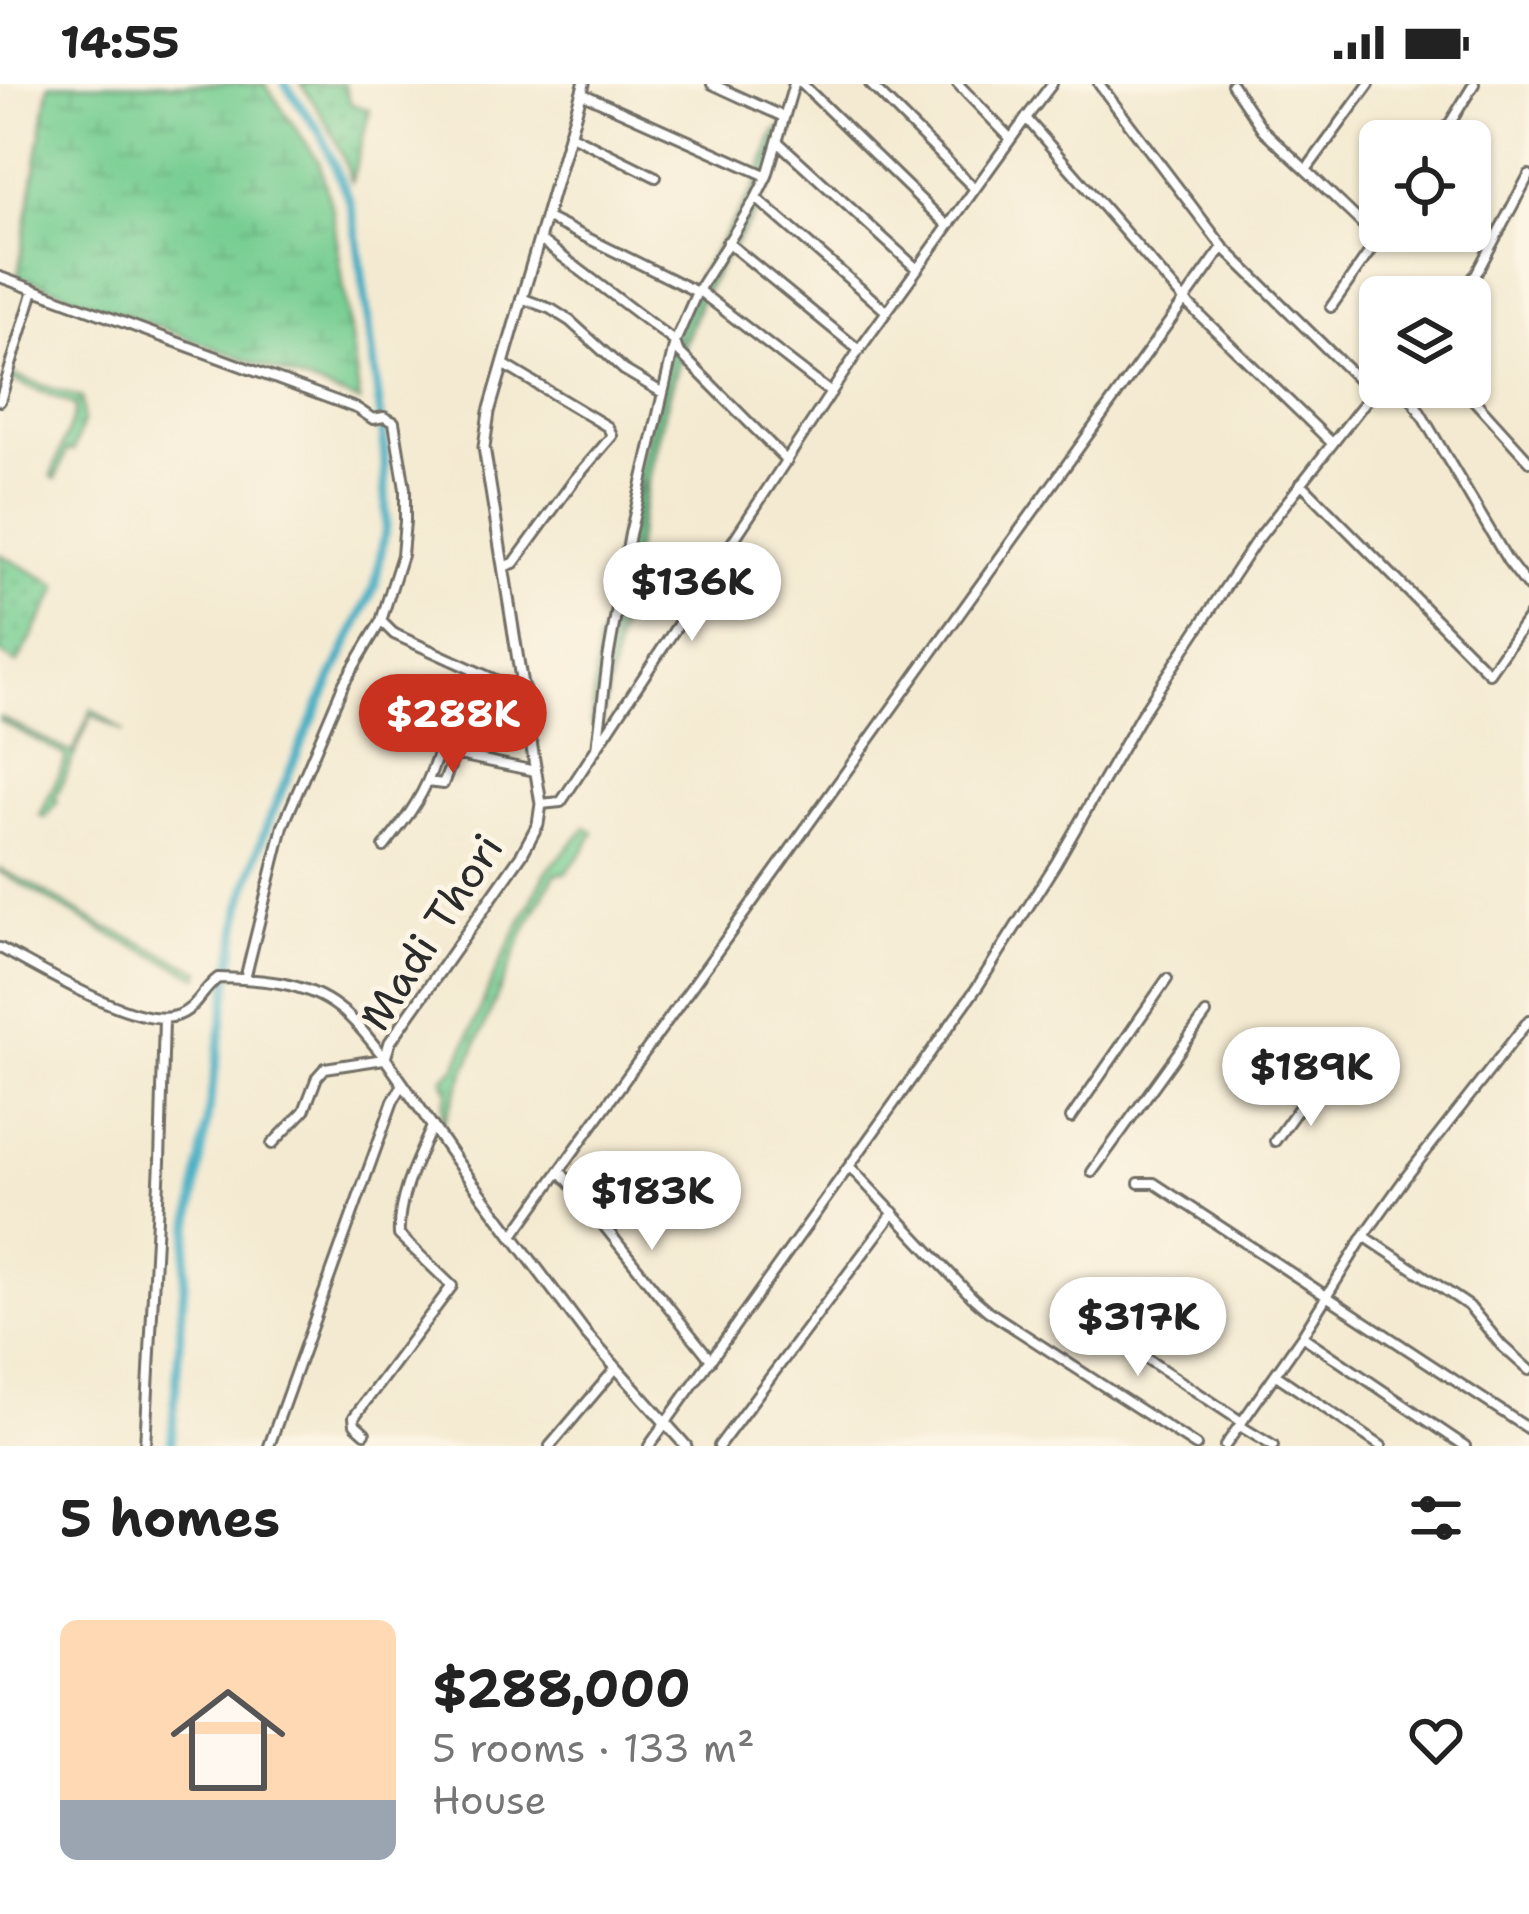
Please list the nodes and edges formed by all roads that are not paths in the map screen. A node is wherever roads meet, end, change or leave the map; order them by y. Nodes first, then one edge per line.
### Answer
1 (712, 84) edge
2 (798, 84) edge
3 (870, 84) edge
4 (958, 84) edge
5 (1052, 84) edge
6 (1099, 84) edge
7 (1232, 84) edge
8 (1369, 84) edge
9 (1474, 84) edge
10 (582, 88) edge
11 (784, 116) junction
12 (1026, 118) junction
13 (1452, 120) edge
14 (569, 134) junction
15 (1010, 139) junction
16 (778, 142) junction
17 (1306, 170) junction
18 (1529, 175) edge
19 (767, 176) junction
20 (656, 177) dead end
21 (974, 188) junction
22 (756, 198) junction
23 (1359, 216) edge
24 (545, 217) junction
25 (947, 226) junction
26 (538, 239) junction
27 (727, 242) junction
28 (1223, 247) junction
29 (1369, 252) edge
30 (916, 268) junction
31 (1473, 276) edge
32 (0, 277) edge
33 (34, 290) junction
34 (698, 291) junction
35 (521, 298) junction
36 (1184, 301) junction
37 (1331, 307) dead end
38 (886, 311) junction
39 (675, 342) junction
40 (859, 350) junction
41 (502, 364) junction
42 (1359, 380) edge
43 (663, 393) junction
44 (830, 394) junction
45 (0, 401) edge
46 (1359, 408) edge
47 (1417, 408) edge
48 (1481, 408) edge
49 (1332, 443) junction
50 (787, 461) junction
51 (1529, 461) edge
52 (1301, 483) junction
53 (503, 567) junction
54 (1529, 588) edge
55 (1529, 616) edge
56 (381, 621) junction
57 (475, 671) junction
58 (524, 688) junction
59 (597, 749) junction
60 (535, 771) junction
61 (428, 782) junction
62 (542, 804) junction
63 (384, 847) dead end
64 (0, 948) edge
65 (1167, 979) dead end
66 (241, 980) junction
67 (1206, 1014) dead end
68 (164, 1018) junction
69 (1529, 1020) edge
70 (385, 1058) junction
71 (403, 1086) junction
72 (1310, 1091) dead end
73 (1071, 1118) dead end
74 (432, 1127) junction
75 (1275, 1141) dead end
76 (272, 1144) dead end
77 (850, 1167) junction
78 (561, 1172) junction
79 (1092, 1172) dead end
80 (1139, 1183) dead end
81 (894, 1212) junction
82 (1364, 1236) junction
83 (512, 1238) junction
84 (1328, 1294) junction
85 (1058, 1300) dead end
86 (1302, 1336) junction
87 (711, 1360) junction
88 (616, 1368) junction
89 (1529, 1370) edge
90 (1276, 1375) junction
91 (664, 1424) junction
92 (1241, 1424) junction
93 (1529, 1429) edge
94 (365, 1433) dead end
95 (145, 1446) edge
96 (269, 1446) edge
97 (550, 1446) edge
98 (649, 1446) edge
99 (686, 1446) edge
100 (719, 1446) edge
101 (1196, 1446) edge
102 (1226, 1446) edge
103 (1273, 1446) edge
104 (1381, 1446) edge
105 (1465, 1446) edge

1 - 11 street
2 - 11 street
2 - 25 street
3 - 21 street
4 - 15 street
5 - 12 street
6 - 28 street
7 - 17 street
8 - 17 street
9 - 13 street
10 - 14 main road, Madi Thori
10 - 19 street
11 - 16 street
12 - 15 street
12 - 36 street
14 - 20 street
14 - 24 main road, Madi Thori
15 - 21 street
16 - 19 street
16 - 30 street
17 - 23 street
18 - 31 street
19 - 22 street
21 - 25 street
22 - 27 street
22 - 38 street
24 - 26 main road, Madi Thori
24 - 34 street
25 - 30 street
26 - 35 main road, Madi Thori
26 - 39 street
27 - 34 street
27 - 40 street
28 - 36 street
28 - 42 street
29 - 37 street
30 - 38 street
32 - 33 street
33 - 45 street
33 - 56 street
34 - 39 street
34 - 44 street
35 - 41 main road, Madi Thori
35 - 43 street
36 - 49 street
36 - 78 street
38 - 40 street
39 - 43 street
39 - 50 street
40 - 44 street
41 - 53 main road, Madi Thori
41 - 53 street
43 - 59 street
44 - 50 street
46 - 49 street
47 - 54 street
48 - 51 street
49 - 52 street
50 - 59 street
52 - 55 street
52 - 77 street
53 - 58 main road, Madi Thori
56 - 57 street
56 - 66 street
57 - 58 street
57 - 61 street
58 - 60 main road, Madi Thori
59 - 62 street
60 - 61 street
60 - 62 main road, Madi Thori
61 - 63 street
62 - 70 main road, Madi Thori
64 - 68 street
65 - 73 street
66 - 68 street
66 - 70 street
67 - 79 street
68 - 95 street
69 - 82 street
70 - 71 main road, Madi Thori
70 - 76 street
71 - 74 main road, Madi Thori
71 - 96 street
72 - 75 street
74 - 83 main road, Madi Thori
74 - 94 street
77 - 81 street
77 - 87 street
78 - 83 street
78 - 87 street
80 - 84 street
81 - 100 street
81 - 101 street
82 - 84 street
82 - 89 street
83 - 88 main road, Madi Thori
84 - 86 street
84 - 93 street
85 - 92 street
86 - 90 street
86 - 105 street
87 - 91 street
88 - 91 main road, Madi Thori
88 - 97 street
90 - 92 street
90 - 104 street
91 - 98 street
91 - 99 main road, Madi Thori
92 - 102 street
92 - 103 street

